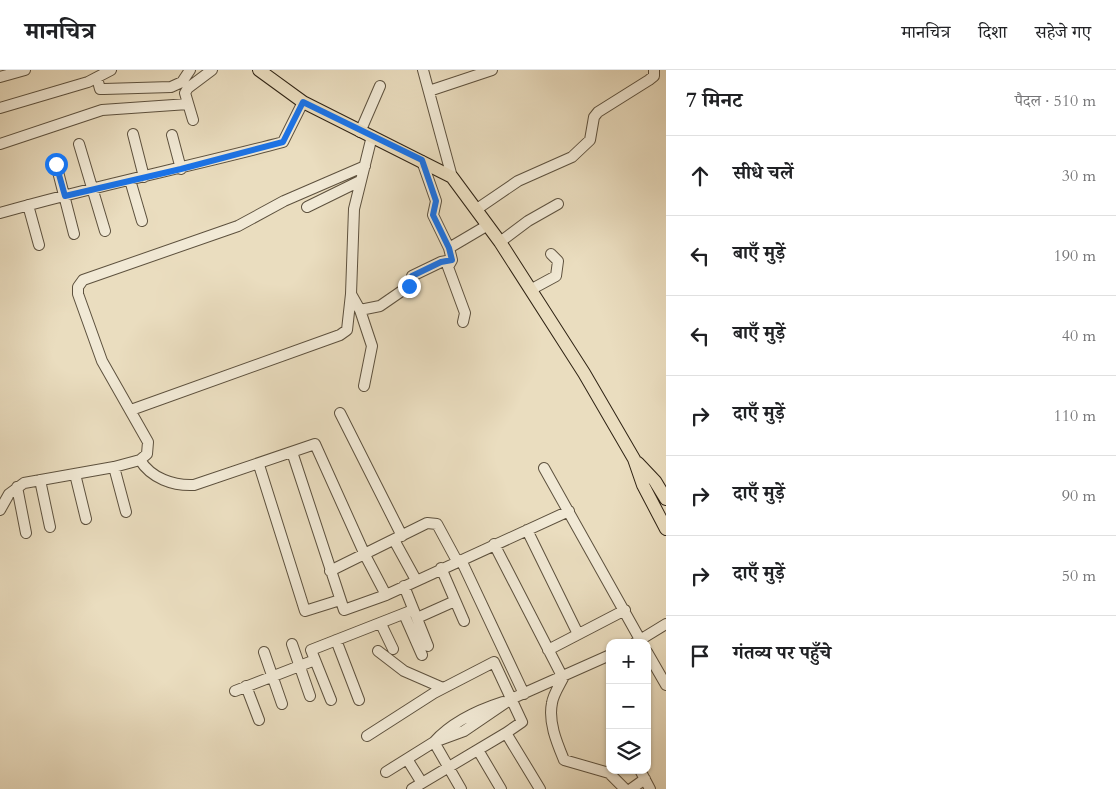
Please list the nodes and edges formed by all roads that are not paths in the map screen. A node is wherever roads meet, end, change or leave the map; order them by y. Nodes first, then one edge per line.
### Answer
1 (25, 70) edge
2 (111, 70) edge
3 (190, 70) edge
4 (212, 70) edge
5 (259, 70) edge
6 (423, 70) edge
7 (492, 70) edge
8 (654, 70) edge
9 (0, 77) edge
10 (97, 78) junction
11 (380, 86) dead end
12 (429, 91) junction
13 (303, 102) junction
14 (188, 104) junction
15 (0, 108) edge
16 (193, 120) dead end
17 (133, 134) dead end
18 (366, 134) junction
19 (172, 135) dead end
20 (0, 144) edge
21 (79, 144) dead end
22 (422, 160) junction
23 (56, 164) dead end
24 (364, 166) junction
25 (181, 169) junction
26 (144, 177) junction
27 (452, 177) junction
28 (130, 180) junction
29 (360, 181) junction
30 (91, 188) junction
31 (65, 196) junction
32 (558, 204) dead end
33 (28, 205) junction
34 (307, 207) dead end
35 (477, 210) junction
36 (0, 213) edge
37 (142, 221) dead end
38 (488, 225) junction
39 (105, 231) dead end
40 (74, 234) dead end
41 (500, 242) junction
42 (40, 245) dead end
43 (449, 248) junction
44 (551, 254) dead end
45 (452, 260) junction
46 (532, 289) junction
47 (351, 294) junction
48 (360, 310) junction
49 (463, 322) dead end
50 (364, 386) dead end
51 (131, 410) junction
52 (340, 413) dead end
53 (292, 452) junction
54 (634, 459) junction
55 (140, 460) junction
56 (259, 465) junction
57 (114, 467) junction
58 (544, 468) dead end
59 (75, 474) junction
60 (40, 480) junction
61 (16, 487) junction
62 (666, 499) edge
63 (0, 510) edge
64 (569, 511) junction
65 (126, 512) dead end
66 (86, 519) dead end
67 (50, 527) dead end
68 (666, 529) edge
69 (527, 530) junction
70 (26, 533) dead end
71 (398, 538) junction
72 (494, 544) junction
73 (365, 555) junction
74 (459, 560) junction
75 (441, 568) junction
76 (330, 571) junction
77 (416, 580) junction
78 (404, 586) junction
79 (386, 595) junction
80 (340, 600) junction
81 (455, 601) junction
82 (625, 610) junction
83 (411, 614) junction
84 (464, 621) dead end
85 (381, 624) junction
86 (666, 624) edge
87 (578, 634) junction
88 (638, 639) edge
89 (644, 639) edge
90 (336, 640) junction
91 (292, 644) dead end
92 (428, 646) dead end
93 (393, 649) dead end
94 (548, 650) junction
95 (378, 651) dead end
96 (264, 652) dead end
97 (422, 655) dead end
98 (606, 657) edge
99 (651, 659) edge
100 (315, 660) junction
101 (299, 666) junction
102 (273, 676) junction
103 (563, 678) junction
104 (666, 685) edge
105 (246, 686) junction
106 (443, 688) junction
107 (235, 691) dead end
108 (524, 694) junction
109 (310, 696) dead end
110 (512, 699) junction
111 (330, 700) dead end
112 (359, 700) dead end
113 (282, 704) dead end
114 (259, 720) dead end
115 (506, 733) junction
116 (367, 736) dead end
117 (434, 742) junction
118 (478, 750) junction
119 (407, 759) junction
120 (448, 768) junction
121 (386, 772) dead end
122 (642, 775) edge
123 (417, 787) edge
124 (460, 789) edge
125 (501, 789) edge
126 (540, 789) edge
127 (625, 789) edge
128 (631, 789) edge
129 (650, 789) edge

1 - 9 street
2 - 10 street
3 - 10 street
4 - 14 street
5 - 13 main road
6 - 12 street
7 - 12 street
8 - 35 street
10 - 15 street
11 - 18 street
12 - 27 street
13 - 18 main road
13 - 25 street
14 - 16 street
14 - 20 street
17 - 26 street
18 - 22 main road
18 - 24 street
19 - 25 street
21 - 30 street
22 - 27 main road
22 - 43 street
23 - 31 street
24 - 29 street
24 - 51 street
25 - 26 street
26 - 28 street
27 - 35 main road
28 - 30 street
28 - 37 street
29 - 34 street
29 - 47 street
30 - 31 street
30 - 39 street
31 - 33 street
31 - 40 street
32 - 41 street
33 - 36 street
33 - 42 street
35 - 38 main road
38 - 41 main road
38 - 43 street
41 - 46 main road
43 - 45 street
44 - 46 street
45 - 48 street
45 - 49 street
46 - 54 main road
47 - 48 street
47 - 51 street
48 - 50 street
51 - 55 street
52 - 71 street
53 - 56 street
53 - 73 street
53 - 76 street
54 - 62 main road
54 - 68 main road
55 - 56 street
55 - 57 street
56 - 80 street
57 - 59 street
57 - 65 street
58 - 64 street
59 - 60 street
59 - 66 street
60 - 61 street
60 - 67 street
61 - 63 street
61 - 70 street
64 - 69 street
64 - 82 street
69 - 72 street
69 - 87 street
71 - 73 street
71 - 74 street
71 - 77 street
72 - 74 street
72 - 94 street
73 - 76 street
73 - 79 street
74 - 75 street
74 - 108 street
75 - 77 street
75 - 81 street
76 - 80 street
77 - 78 street
78 - 79 street
78 - 83 street
79 - 80 street
81 - 83 street
81 - 84 street
82 - 87 street
82 - 88 street
83 - 85 street
83 - 92 street
83 - 97 street
85 - 90 street
85 - 93 street
86 - 89 street
87 - 94 street
90 - 100 street
90 - 112 street
91 - 101 street
94 - 103 street
95 - 106 street
96 - 102 street
98 - 103 street
99 - 104 street
100 - 101 street
100 - 111 street
101 - 102 street
101 - 109 street
102 - 105 street
102 - 113 street
103 - 108 street
103 - 127 street
105 - 107 street
105 - 114 street
106 - 110 street
106 - 116 street
108 - 110 street
110 - 115 street
110 - 117 street
115 - 118 street
115 - 126 street
117 - 119 street
117 - 120 street
118 - 120 street
118 - 125 street
119 - 121 street
119 - 123 street
120 - 123 street
120 - 124 street
122 - 128 street
122 - 129 street

